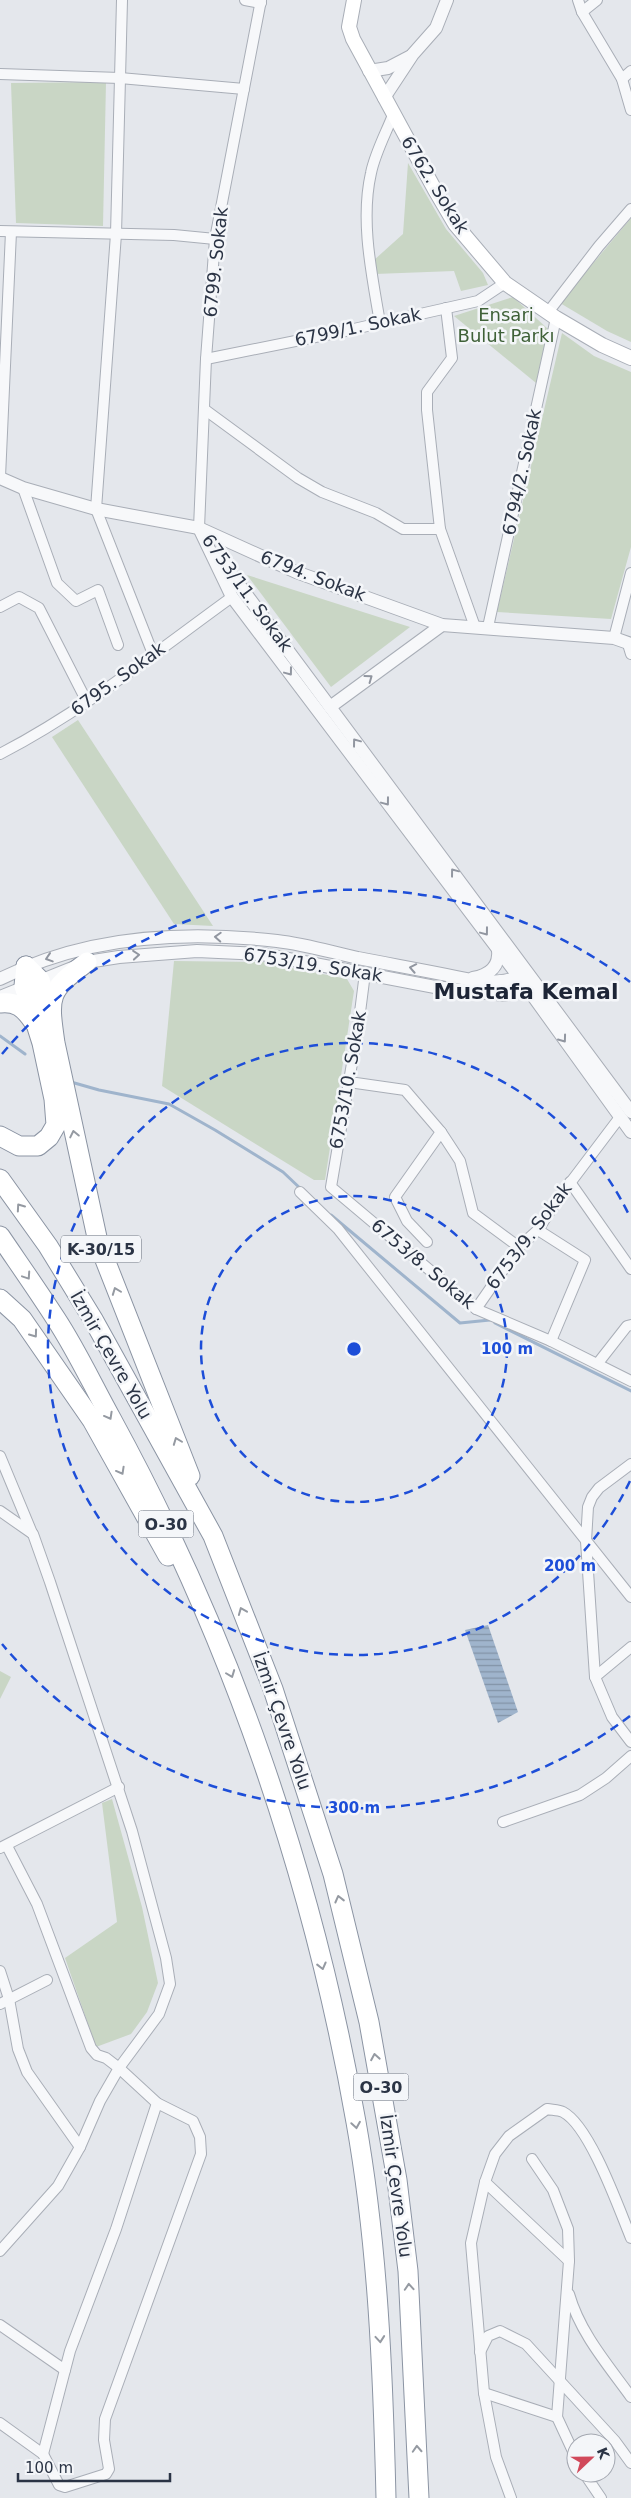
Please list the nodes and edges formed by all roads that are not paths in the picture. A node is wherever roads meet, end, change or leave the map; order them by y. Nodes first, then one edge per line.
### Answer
1 (122, 0) edge
2 (245, 0) edge
3 (354, 0) edge
4 (448, 0) edge
5 (578, 0) edge
6 (596, 0) edge
7 (261, 1) edge
8 (582, 12) junction
9 (413, 54) junction
10 (369, 71) junction
11 (631, 71) edge
12 (0, 74) edge
13 (120, 78) junction
14 (622, 79) junction
15 (244, 89) junction
16 (384, 98) junction
17 (631, 110) edge
18 (393, 115) junction
19 (631, 209) edge
20 (0, 231) edge
21 (11, 232) junction
22 (116, 234) junction
23 (215, 240) junction
24 (505, 283) junction
25 (446, 308) junction
26 (552, 314) junction
27 (380, 323) junction
28 (631, 358) edge
29 (206, 359) junction
30 (204, 409) junction
31 (0, 478) edge
32 (23, 488) junction
33 (96, 509) junction
34 (199, 528) junction
35 (440, 529) junction
36 (631, 572) edge
37 (232, 597) junction
38 (0, 607) edge
39 (442, 625) junction
40 (482, 627) junction
41 (614, 638) junction
42 (118, 645) dead end
43 (630, 647) edge
44 (153, 654) junction
45 (87, 702) junction
46 (330, 707) junction
47 (0, 754) edge
48 (498, 948) junction
49 (87, 962) junction
50 (26, 966) junction
51 (366, 973) junction
52 (525, 976) junction
53 (0, 979) edge
54 (470, 979) junction
55 (32, 983) junction
56 (505, 995) junction
57 (0, 997) edge
58 (0, 1003) edge
59 (538, 1004) junction
60 (50, 1010) junction
61 (36, 1026) junction
62 (349, 1082) junction
63 (625, 1115) edge
64 (441, 1132) junction
65 (631, 1132) edge
66 (0, 1136) edge
67 (0, 1179) edge
68 (570, 1182) junction
69 (331, 1187) joint
70 (300, 1192) dead end
71 (538, 1230) junction
72 (0, 1236) edge
73 (426, 1242) dead end
74 (519, 1246) junction
75 (631, 1269) edge
76 (0, 1299) edge
77 (476, 1309) junction
78 (631, 1325) edge
79 (551, 1341) junction
80 (598, 1363) junction
81 (631, 1381) edge
82 (0, 1456) edge
83 (631, 1464) edge
84 (0, 1510) edge
85 (33, 1534) junction
86 (212, 1536) junction
87 (586, 1541) junction
88 (631, 1597) edge
89 (631, 1647) edge
90 (222, 1652) junction
91 (596, 1676) junction
92 (631, 1742) edge
93 (631, 1756) edge
94 (119, 1787) junction
95 (503, 1822) dead end
96 (4, 1847) edge
97 (0, 1971) edge
98 (47, 1980) dead end
99 (4, 2001) edge
100 (119, 2068) junction
101 (157, 2103) junction
102 (80, 2147) junction
103 (532, 2159) dead end
104 (485, 2182) junction
105 (631, 2238) edge
106 (0, 2250) edge
107 (569, 2261) junction
108 (567, 2286) junction
109 (0, 2325) edge
110 (480, 2352) junction
111 (65, 2370) junction
112 (560, 2382) junction
113 (484, 2393) junction
114 (631, 2397) edge
115 (558, 2417) junction
116 (0, 2423) edge
117 (566, 2435) edge
118 (43, 2454) junction
119 (631, 2463) edge
120 (591, 2483) edge
121 (386, 2498) edge
122 (419, 2498) edge
123 (511, 2498) edge
124 (601, 2498) edge

1 - 13 street
2 - 7 street
3 - 10 main road, 6762. Sokak
4 - 9 street
5 - 8 street
6 - 8 street
7 - 15 street, 6799. Sokak
8 - 14 street
9 - 10 street
9 - 16 street
10 - 16 main road, 6762. Sokak
11 - 14 street
12 - 13 street
13 - 15 street
13 - 22 street
14 - 17 street
15 - 23 street, 6799. Sokak
16 - 18 main road, 6762. Sokak
18 - 24 main road, 6762. Sokak
18 - 27 street
19 - 26 street
20 - 21 street
21 - 22 street
21 - 31 street
22 - 23 street
22 - 33 street
23 - 29 street, 6799. Sokak
24 - 25 street, 6799/1. Sokak
24 - 26 main road, 6762. Sokak
25 - 27 street, 6799/1. Sokak
25 - 35 street
26 - 28 main road, 6762. Sokak
26 - 40 street, 6794/2. Sokak
27 - 29 street, 6799/1. Sokak
29 - 30 street, 6799. Sokak
30 - 34 street, 6799. Sokak
30 - 35 street
31 - 32 street, 6794. Sokak
32 - 33 street, 6794. Sokak
32 - 42 street
33 - 34 street, 6794. Sokak
33 - 44 street
34 - 37 street, 6753/11. Sokak
34 - 39 street, 6794. Sokak
34 - 46 street, 6753/11. Sokak
35 - 40 street
36 - 41 street
37 - 44 street, 6795. Sokak
37 -> 48 street, 6753/11. Sokak
38 - 45 street
39 - 40 street, 6794. Sokak
46 -> 39 street
40 - 41 street, 6794. Sokak
41 - 43 street, 6794. Sokak
44 - 45 street, 6795. Sokak
45 - 47 street, 6795. Sokak
52 -> 46 street, 6753/11. Sokak
48 - 52 street, 6753/11. Sokak
48 - 54 street
49 -> 51 street, 6753/19. Sokak
49 - 55 street, 6753/19. Sokak
49 - 60 highway, K-30/15
50 - 53 street
54 -> 50 street
50 - 55 highway
51 - 56 street, 6753/19. Sokak
51 - 62 street, 6753/10. Sokak
52 - 54 street
52 - 56 street
52 - 59 street, 6753/11. Sokak
52 - 63 street, 6753/11. Sokak
55 - 57 street, 6753/19. Sokak
55 - 60 highway
55 - 61 highway
56 - 59 street, 6753/19. Sokak
58 - 61 highway
59 -> 63 street, 6753/11. Sokak
86 -> 60 highway, K-30/15
61 - 66 highway
62 - 64 street
62 - 69 street, 6753/10. Sokak
63 - 65 street, 6753/11. Sokak
63 - 68 street, 6753/9. Sokak
64 - 73 street
64 - 74 street
86 -> 67 highway, İzmir Çevre Yolu / O-30
68 - 71 street, 6753/9. Sokak
68 - 75 street
69 - 77 street, 6753/8. Sokak
70 - 87 street
71 - 74 street, 6753/9. Sokak
71 - 79 street
72 -> 90 highway, İzmir Çevre Yolu / O-30
74 - 77 street, 6753/9. Sokak
76 -> 90 highway
77 - 79 street, 6753/8. Sokak
78 - 80 street
79 - 80 street, 6753/8. Sokak
80 - 81 street, 6753/8. Sokak
82 - 85 street
83 - 87 street
84 - 85 street
85 - 94 street
122 -> 86 highway, İzmir Çevre Yolu / O-30
87 - 88 street
87 - 91 street
89 - 91 street
90 -> 121 highway, İzmir Çevre Yolu / O-30
91 - 92 street
93 - 95 street
94 - 96 street
94 - 100 street
96 - 100 street
97 - 99 street
98 - 99 street
99 - 102 street
100 - 101 street
100 - 102 street
101 - 111 street
101 - 118 street
102 - 106 street
103 - 107 street
104 - 105 street
104 - 107 street
104 - 110 street
107 - 108 street
108 - 112 street
108 - 114 street
109 - 111 street
110 - 112 street
110 - 113 street
111 - 118 street
112 - 115 street
112 - 119 street
113 - 115 street
113 - 123 street
115 - 117 street
116 - 118 street
120 - 124 street

